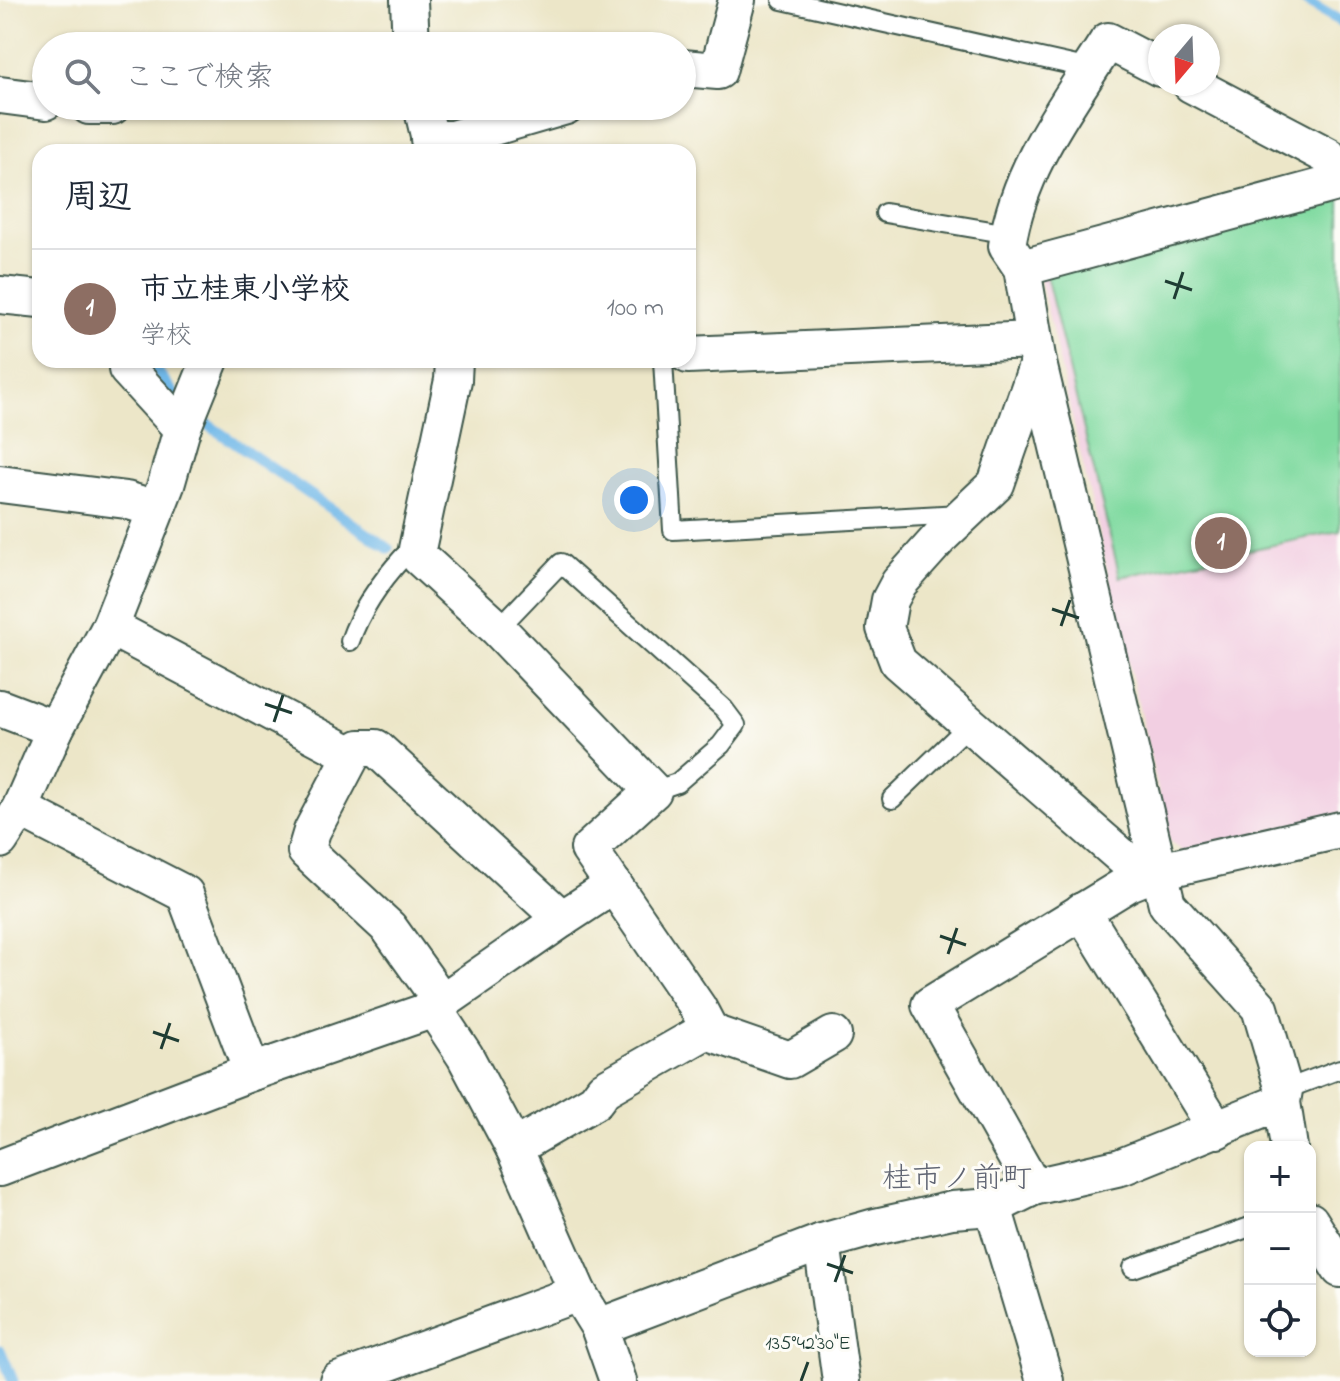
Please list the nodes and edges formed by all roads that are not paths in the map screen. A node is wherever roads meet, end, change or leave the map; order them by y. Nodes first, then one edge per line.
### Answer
1 (409, 0) edge
2 (737, 0) edge
3 (782, 0) edge
4 (410, 32) edge
5 (1148, 62) edge
6 (696, 69) edge
7 (1090, 69) junction
8 (0, 95) edge
9 (1214, 96) edge
10 (32, 99) edge
11 (518, 120) edge
12 (428, 132) edge
13 (885, 213) dead end
14 (1009, 234) junction
15 (1022, 268) junction
16 (0, 295) edge
17 (32, 298) edge
18 (1035, 351) junction
19 (696, 355) edge
20 (127, 368) edge
21 (207, 368) edge
22 (454, 368) edge
23 (663, 368) edge
24 (182, 429) junction
25 (0, 484) edge
26 (156, 509) junction
27 (966, 514) junction
28 (419, 557) junction
29 (110, 627) junction
30 (498, 629) junction
31 (350, 641) dead end
32 (0, 708) edge
33 (969, 725) junction
34 (55, 729) junction
35 (352, 755) junction
36 (653, 791) junction
37 (892, 799) dead end
38 (20, 809) junction
39 (1340, 830) edge
40 (0, 840) edge
41 (1159, 871) junction
42 (614, 885) junction
43 (1082, 911) junction
44 (562, 919) junction
45 (438, 1006) junction
46 (709, 1029) junction
47 (833, 1035) dead end
48 (1340, 1069) edge
49 (252, 1072) junction
50 (1283, 1096) junction
51 (1217, 1130) junction
52 (1288, 1141) edge
53 (514, 1148) junction
54 (0, 1168) edge
55 (1033, 1187) junction
56 (993, 1207) junction
57 (1244, 1229) edge
58 (1316, 1231) edge
59 (822, 1242) junction
60 (1133, 1268) dead end
61 (1340, 1269) edge
62 (578, 1293) junction
63 (599, 1327) junction
64 (338, 1381) edge
65 (618, 1381) edge
66 (841, 1381) edge
67 (1045, 1381) edge

1 - 4 street
2 - 6 street
3 - 7 lane
5 - 7 street
7 - 14 street
8 - 10 street
9 - 15 street
11 - 12 street
13 - 14 lane
14 - 15 street
15 - 18 street
16 - 17 street
18 - 19 street
18 - 27 street
18 - 41 street
20 - 24 street
21 - 24 street
22 - 28 street
23 - 27 lane
24 - 26 street
25 - 26 street
26 - 29 street
27 - 33 street
28 - 30 street
28 - 31 lane
29 - 34 street
29 - 35 street
30 - 36 street
30 - 36 lane
32 - 34 street
33 - 37 lane
33 - 41 street
34 - 38 street
35 - 44 street
35 - 45 street
36 - 42 street
38 - 40 street
38 - 49 street
39 - 41 street
41 - 43 street
41 - 50 street
42 - 44 street
42 - 46 street
43 - 51 street
43 - 55 street
44 - 45 street
45 - 49 street
45 - 53 street
46 - 47 street
46 - 53 street
48 - 50 lane
49 - 54 street
50 - 51 street
50 - 52 street
51 - 55 street
53 - 62 street
55 - 56 street
56 - 59 street
56 - 67 street
57 - 60 lane
58 - 61 street
59 - 63 street
59 - 66 street
62 - 63 street
62 - 64 street
63 - 65 street

